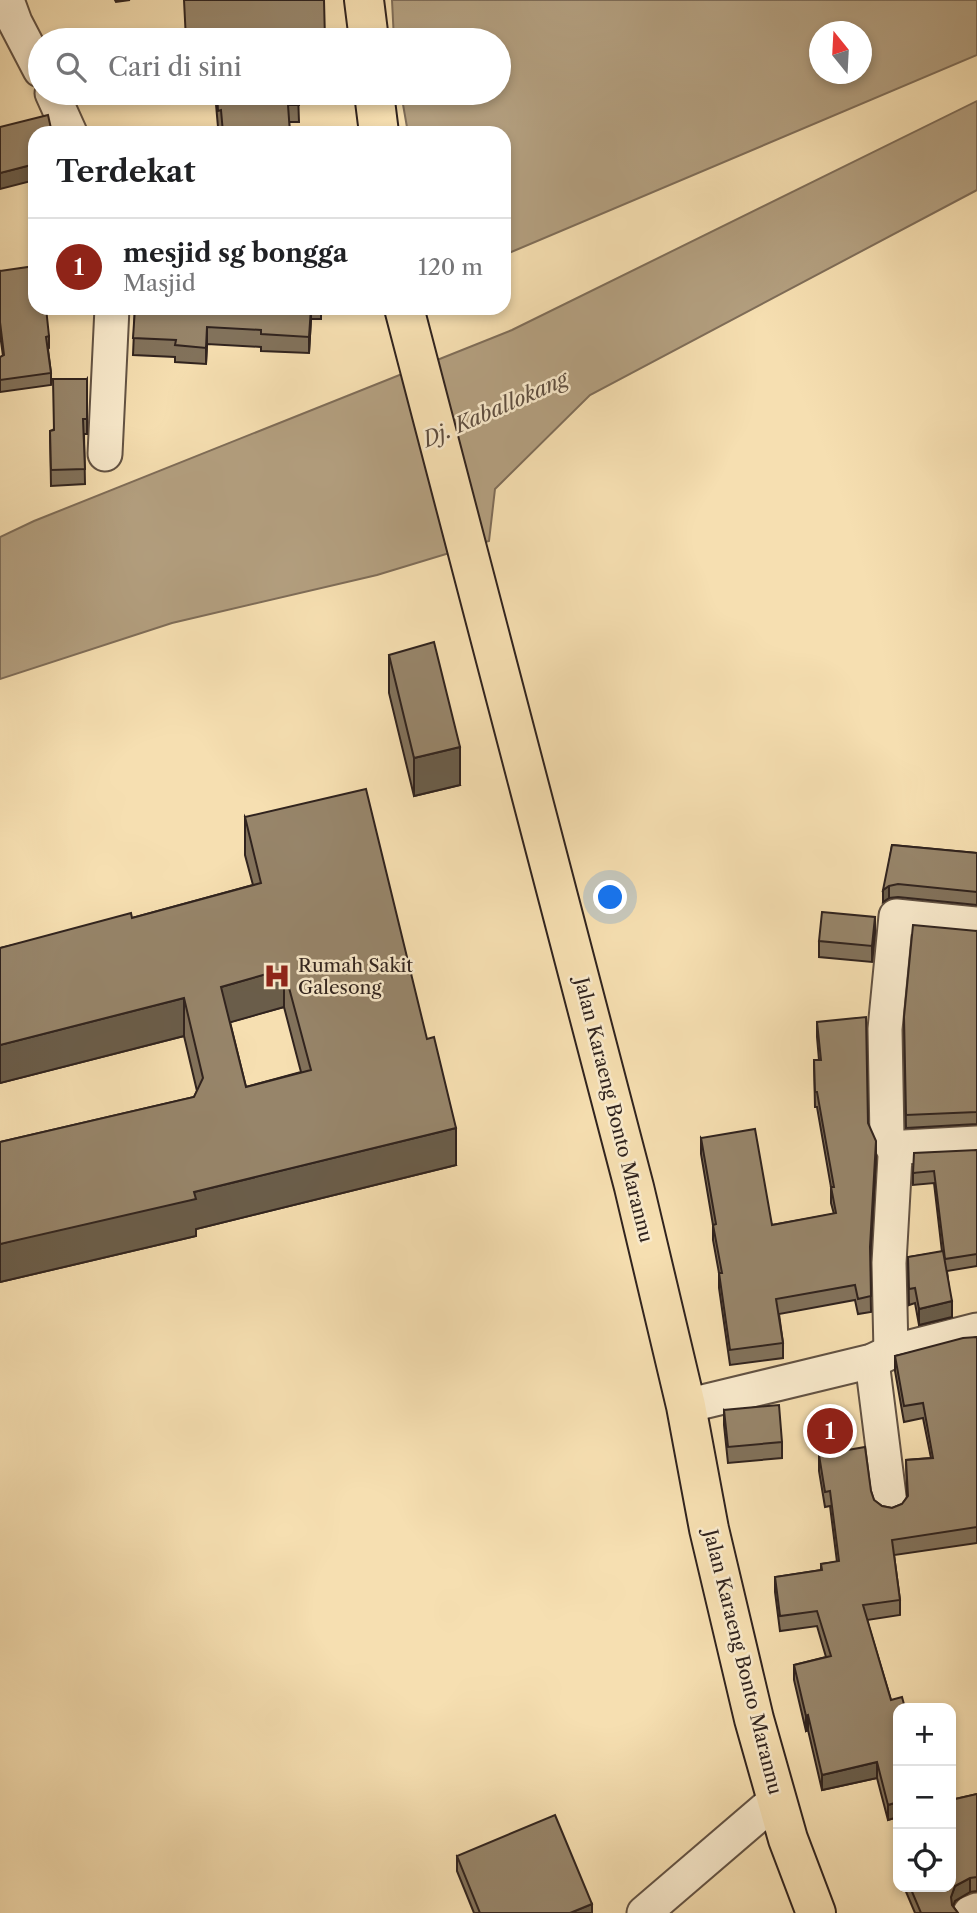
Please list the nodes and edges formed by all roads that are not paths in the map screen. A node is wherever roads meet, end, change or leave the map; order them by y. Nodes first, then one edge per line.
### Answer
1 (7, 0) edge
2 (364, 0) edge
3 (368, 28) edge
4 (28, 47) edge
5 (57, 105) edge
6 (376, 105) edge
7 (67, 126) edge
8 (378, 126) edge
9 (112, 315) edge
10 (406, 315) edge
11 (105, 454) dead end
12 (977, 924) edge
13 (977, 1143) edge
14 (896, 1153) junction
15 (977, 1330) edge
16 (881, 1356) junction
17 (686, 1406) junction
18 (890, 1504) dead end
19 (777, 1799) junction
20 (977, 1910) edge
21 (644, 1913) edge
22 (816, 1913) edge
23 (970, 1913) edge

1 - 4 street
2 - 3 main road
5 - 7 street
6 - 8 main road
9 - 11 street
10 - 17 main road, Jalan Karaeng Bonto Marannu
12 - 14 street
13 - 14 street
14 - 16 street
15 - 16 street
16 - 17 street
16 - 18 street
17 - 19 main road, Jalan Karaeng Bonto Marannu
19 - 21 street
19 - 22 main road, Jalan Karaeng Bonto Marannu
20 - 23 street

